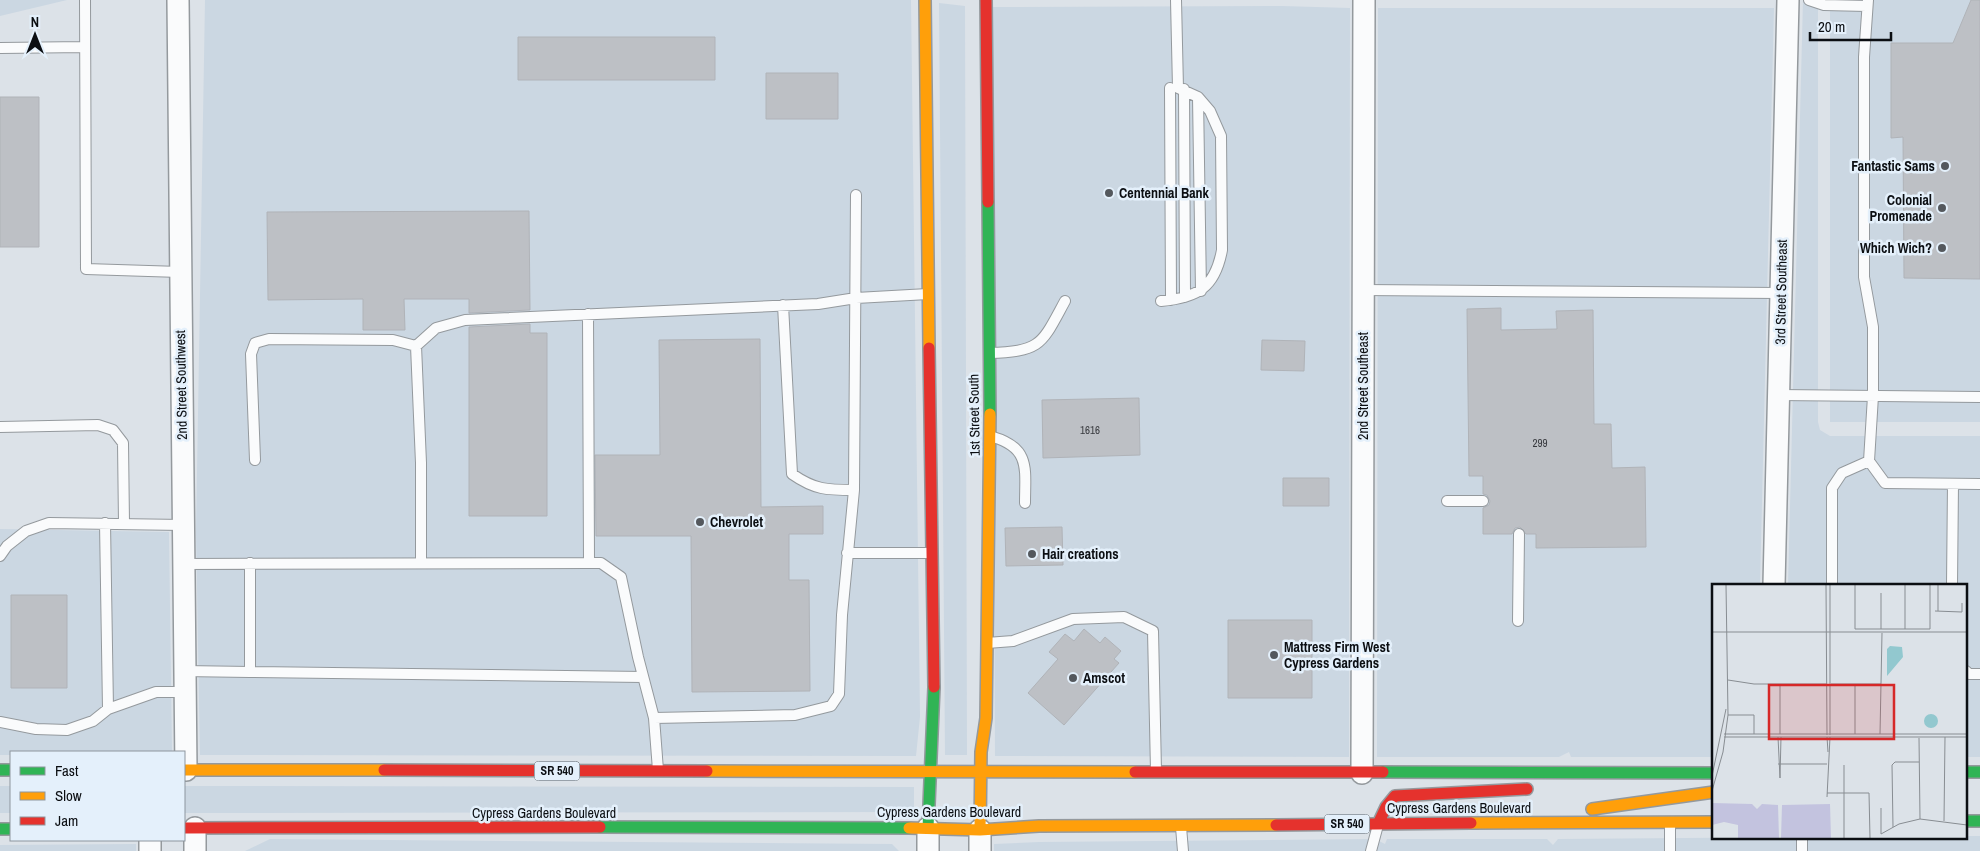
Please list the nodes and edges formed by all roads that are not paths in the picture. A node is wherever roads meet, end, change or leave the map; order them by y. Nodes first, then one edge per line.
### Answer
1 (85, 0) edge
2 (178, 0) edge
3 (925, 0) edge
4 (986, 0) edge
5 (1176, 0) edge
6 (1364, 0) edge
7 (1788, 0) edge
8 (1809, 0) edge
9 (1867, 3) edge
10 (85, 47) junction
11 (0, 48) edge
12 (1177, 88) junction
13 (1198, 97) junction
14 (856, 194) dead end
15 (180, 272) junction
16 (1362, 290) junction
17 (1201, 291) junction
18 (1781, 292) junction
19 (928, 294) junction
20 (856, 298) junction
21 (1185, 298) junction
22 (1065, 301) dead end
23 (783, 305) junction
24 (588, 314) junction
25 (416, 346) junction
26 (988, 353) junction
27 (1778, 396) junction
28 (1873, 396) junction
29 (1980, 396) edge
30 (0, 427) edge
31 (990, 437) junction
32 (255, 460) dead end
33 (1869, 461) junction
34 (1954, 484) junction
35 (1980, 484) edge
36 (854, 490) junction
37 (1448, 501) dead end
38 (1483, 501) dead end
39 (1025, 503) dead end
40 (105, 523) junction
41 (124, 523) junction
42 (182, 525) junction
43 (1519, 534) dead end
44 (931, 552) junction
45 (847, 553) junction
46 (0, 556) edge
47 (421, 562) junction
48 (250, 563) junction
49 (589, 563) junction
50 (183, 564) junction
51 (1774, 584) edge
52 (1832, 584) edge
53 (1952, 584) edge
54 (1518, 621) dead end
55 (987, 643) junction
56 (183, 671) junction
57 (250, 672) junction
58 (643, 677) junction
59 (184, 692) junction
60 (108, 709) junction
61 (654, 718) junction
62 (0, 722) edge
63 (185, 751) edge
64 (185, 770) edge
65 (658, 771) junction
66 (930, 771) junction
67 (981, 771) junction
68 (1156, 772) junction
69 (1362, 773) junction
70 (1562, 773) junction
71 (1712, 773) edge
72 (1712, 792) edge
73 (1670, 822) junction
74 (1712, 822) edge
75 (1552, 823) junction
76 (1378, 824) junction
77 (1181, 826) junction
78 (190, 828) edge
79 (928, 828) junction
80 (980, 830) junction
81 (1802, 838) edge
82 (195, 851) edge
83 (928, 851) edge
84 (980, 851) edge
85 (1182, 851) edge
86 (1372, 851) edge
87 (1670, 851) edge
88 (1802, 851) edge

1 - 10 lane
2 - 15 street, 2nd Street Southwest
3 - 19 main road
4 - 26 main road, 1st Street South
5 - 12 lane
6 - 16 street, 2nd Street Southeast
7 - 18 street, 3rd Street Southeast
8 - 9 lane
9 - 28 lane
10 - 11 lane
10 - 15 lane
12 - 13 lane
12 - 21 lane
12 - 21 lane
13 - 17 lane
13 - 17 lane
14 - 20 lane
15 - 42 street, 2nd Street Southwest
16 - 18 lane
16 - 69 street, 2nd Street Southeast
17 - 21 lane
18 - 27 street, 3rd Street Southeast
19 - 20 lane
19 - 44 main road
20 - 23 lane
20 - 36 lane
22 - 26 lane
23 - 24 lane
23 - 36 lane
24 - 25 lane
24 - 49 lane
25 - 32 lane
25 - 47 lane
26 - 31 main road, 1st Street South
27 - 28 lane
27 - 51 street, 3rd Street Southeast
28 - 29 lane
28 - 33 lane
30 - 41 lane
31 - 39 lane
31 - 55 main road, 1st Street South
33 - 34 lane
33 - 52 lane
34 - 35 lane
34 - 53 lane
36 - 45 lane
37 - 38 lane
40 - 41 lane
40 - 46 lane
40 - 60 lane
41 - 42 lane
42 - 50 street, 2nd Street Southwest
43 - 54 lane
44 - 45 lane
44 - 66 main road
45 - 61 lane
47 - 48 lane
47 - 49 lane
48 - 50 lane
48 - 57 lane
49 - 58 lane
50 - 56 street, 2nd Street Southwest
55 - 67 main road, 1st Street South
55 - 68 lane
56 - 57 lane
56 - 59 street, 2nd Street Southwest
57 - 58 lane
58 - 61 lane
59 - 60 lane
59 - 63 street, 2nd Street Southwest
60 - 62 lane
61 - 65 lane
64 - 65 main road, SR 540
65 - 66 main road, SR 540
66 - 67 main road, SR 540
66 - 79 main road
67 - 68 main road, SR 540
67 - 80 main road, 1st Street South
68 - 69 main road, SR 540
69 - 70 main road, SR 540
70 - 71 main road, SR 540
70 - 76 main road
72 - 75 main road
73 - 74 main road, Cypress Gardens Boulevard / SR 540
73 - 75 main road, Cypress Gardens Boulevard / SR 540
73 - 87 lane
75 - 76 main road, Cypress Gardens Boulevard / SR 540
76 - 77 main road, Cypress Gardens Boulevard / SR 540
76 - 86 lane
77 - 80 main road, Cypress Gardens Boulevard / SR 540
77 - 85 lane
78 - 79 main road, Cypress Gardens Boulevard / SR 540
78 - 82 street
79 - 80 main road, Cypress Gardens Boulevard / SR 540
79 - 83 street
80 - 84 street
81 - 88 lane

